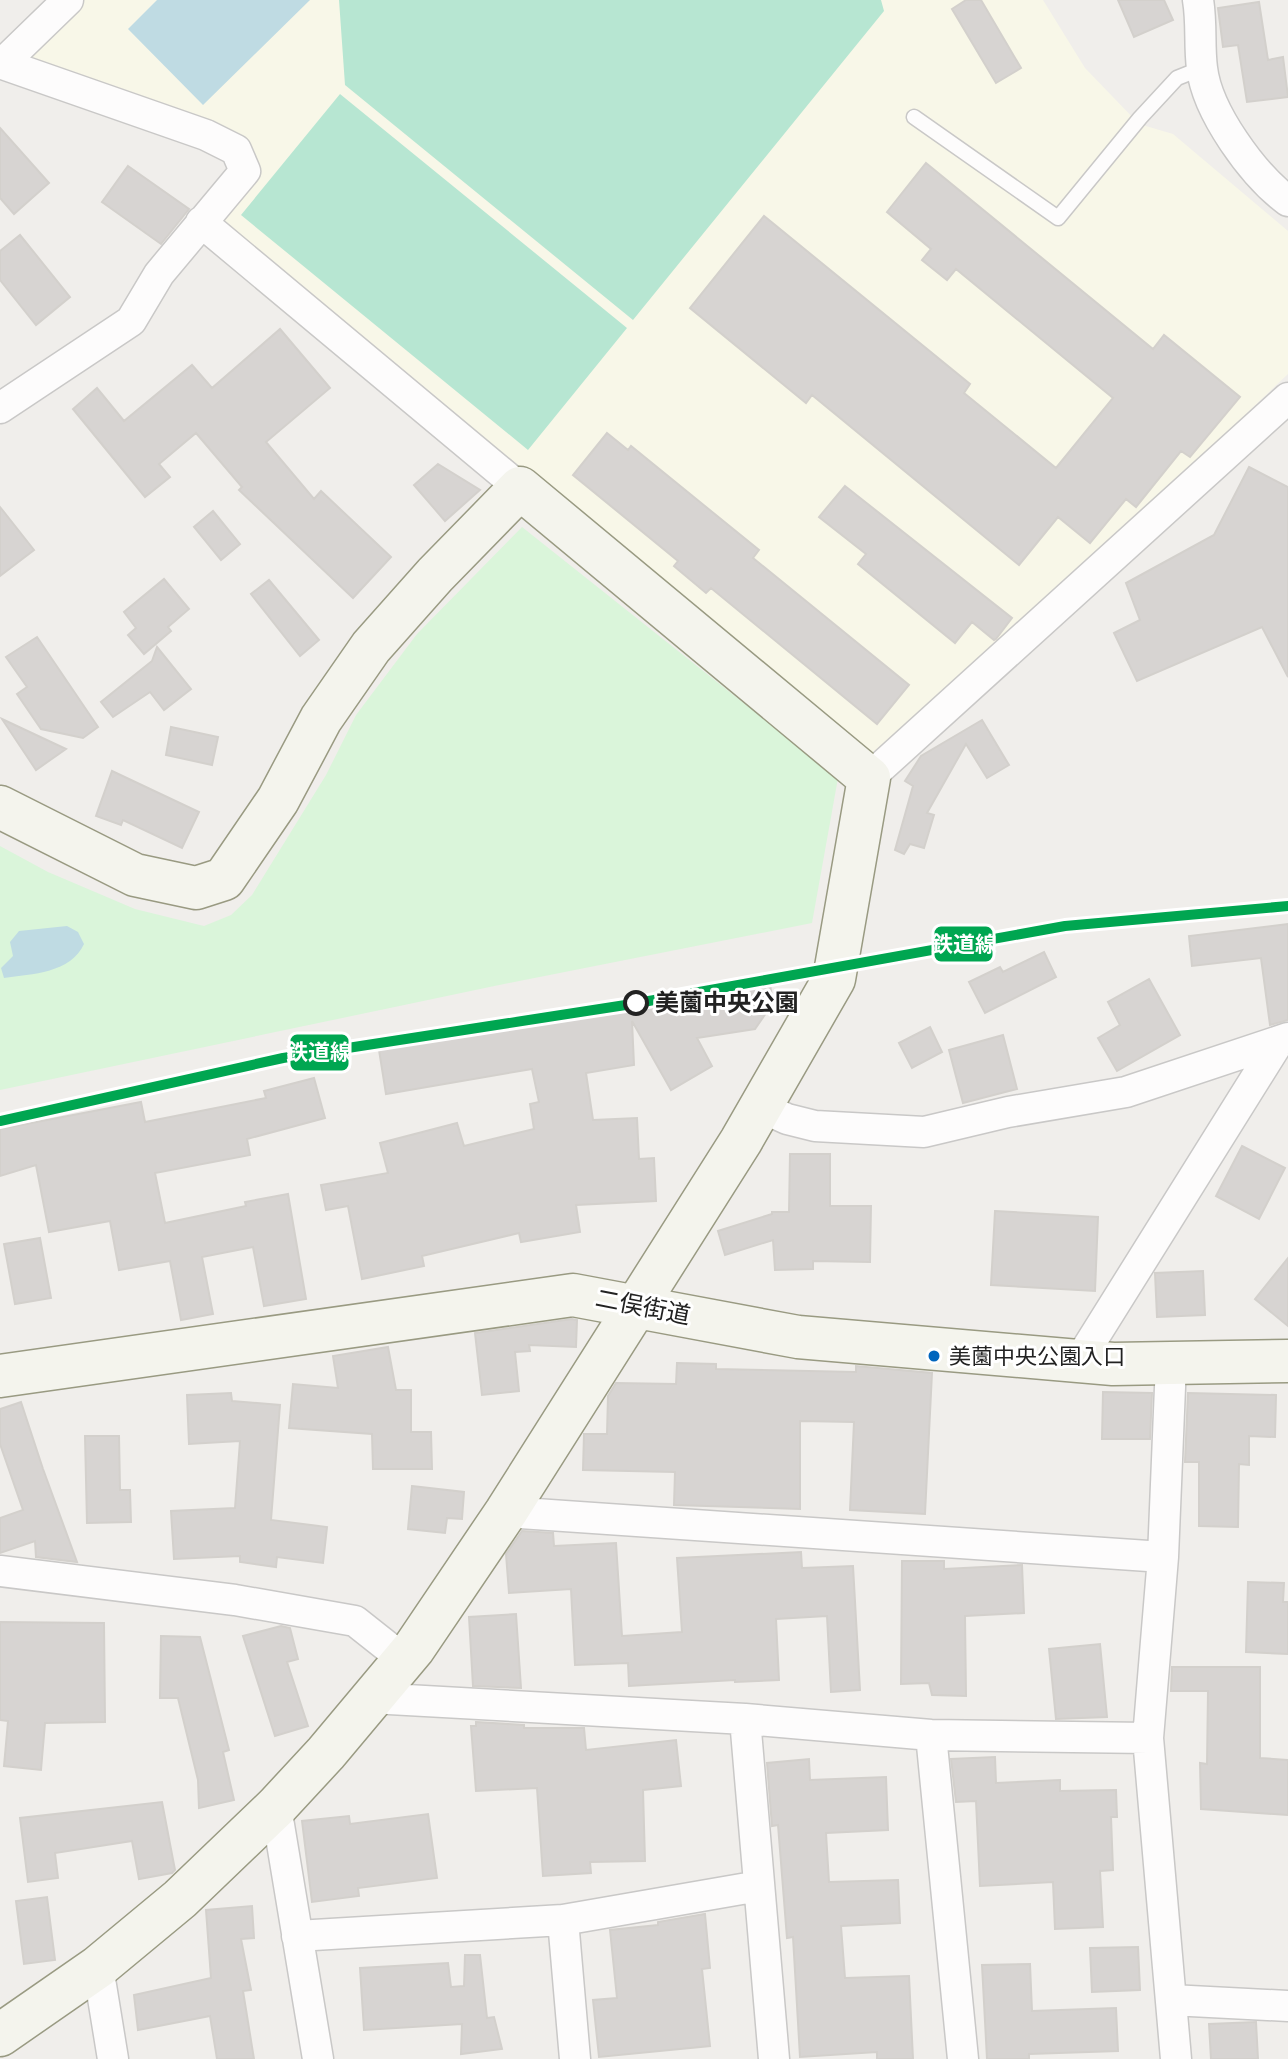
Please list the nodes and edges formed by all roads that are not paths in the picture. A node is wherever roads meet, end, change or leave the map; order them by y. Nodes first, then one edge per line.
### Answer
1 (68, 0) edge
2 (1198, 0) edge
3 (1, 63) edge
4 (1202, 68) junction
5 (914, 117) dead end
6 (1288, 201) edge
7 (201, 222) junction
8 (0, 408) edge
9 (1284, 411) edge
10 (520, 488) junction
11 (869, 778) junction
12 (0, 807) edge
13 (1284, 1040) edge
14 (761, 1107) junction
15 (636, 1306) junction
16 (1079, 1361) junction
17 (1288, 1361) edge
18 (1171, 1363) junction
19 (0, 1376) edge
20 (506, 1512) junction
21 (1163, 1557) junction
22 (0, 1571) edge
23 (403, 1659) junction
24 (371, 1698) junction
25 (745, 1719) junction
26 (931, 1735) junction
27 (1148, 1738) junction
28 (276, 1807) junction
29 (759, 1886) junction
30 (563, 1920) junction
31 (297, 1936) junction
32 (98, 1967) junction
33 (1171, 2000) junction
34 (1288, 2006) edge
35 (0, 2035) edge
36 (113, 2059) edge
37 (318, 2059) edge
38 (575, 2059) edge
39 (774, 2059) edge
40 (963, 2059) edge
41 (1176, 2059) edge

1 - 3 street
2 - 4 street
3 - 7 street
4 - 5 lane
4 - 6 street
7 - 8 street
7 - 10 street
9 - 11 street
10 - 11 street
10 - 12 street
11 - 14 street
13 - 14 street
13 - 16 street
14 - 15 street
15 - 16 street, 二俣街道
15 - 19 street, 二俣街道
15 - 20 street
16 - 18 street, 二俣街道
17 - 18 street, 二俣街道
18 - 21 street
20 - 21 street
20 - 23 street
21 - 27 street
22 - 23 street
23 - 24 street
24 - 25 street
24 - 28 street
25 - 26 street
25 - 29 street
26 - 27 street
26 - 40 street
27 - 33 street
28 - 31 street
28 - 32 street
29 - 30 street
29 - 39 street
30 - 31 street
30 - 38 street
31 - 37 street
32 - 35 street
32 - 36 street
33 - 34 street
33 - 41 street

